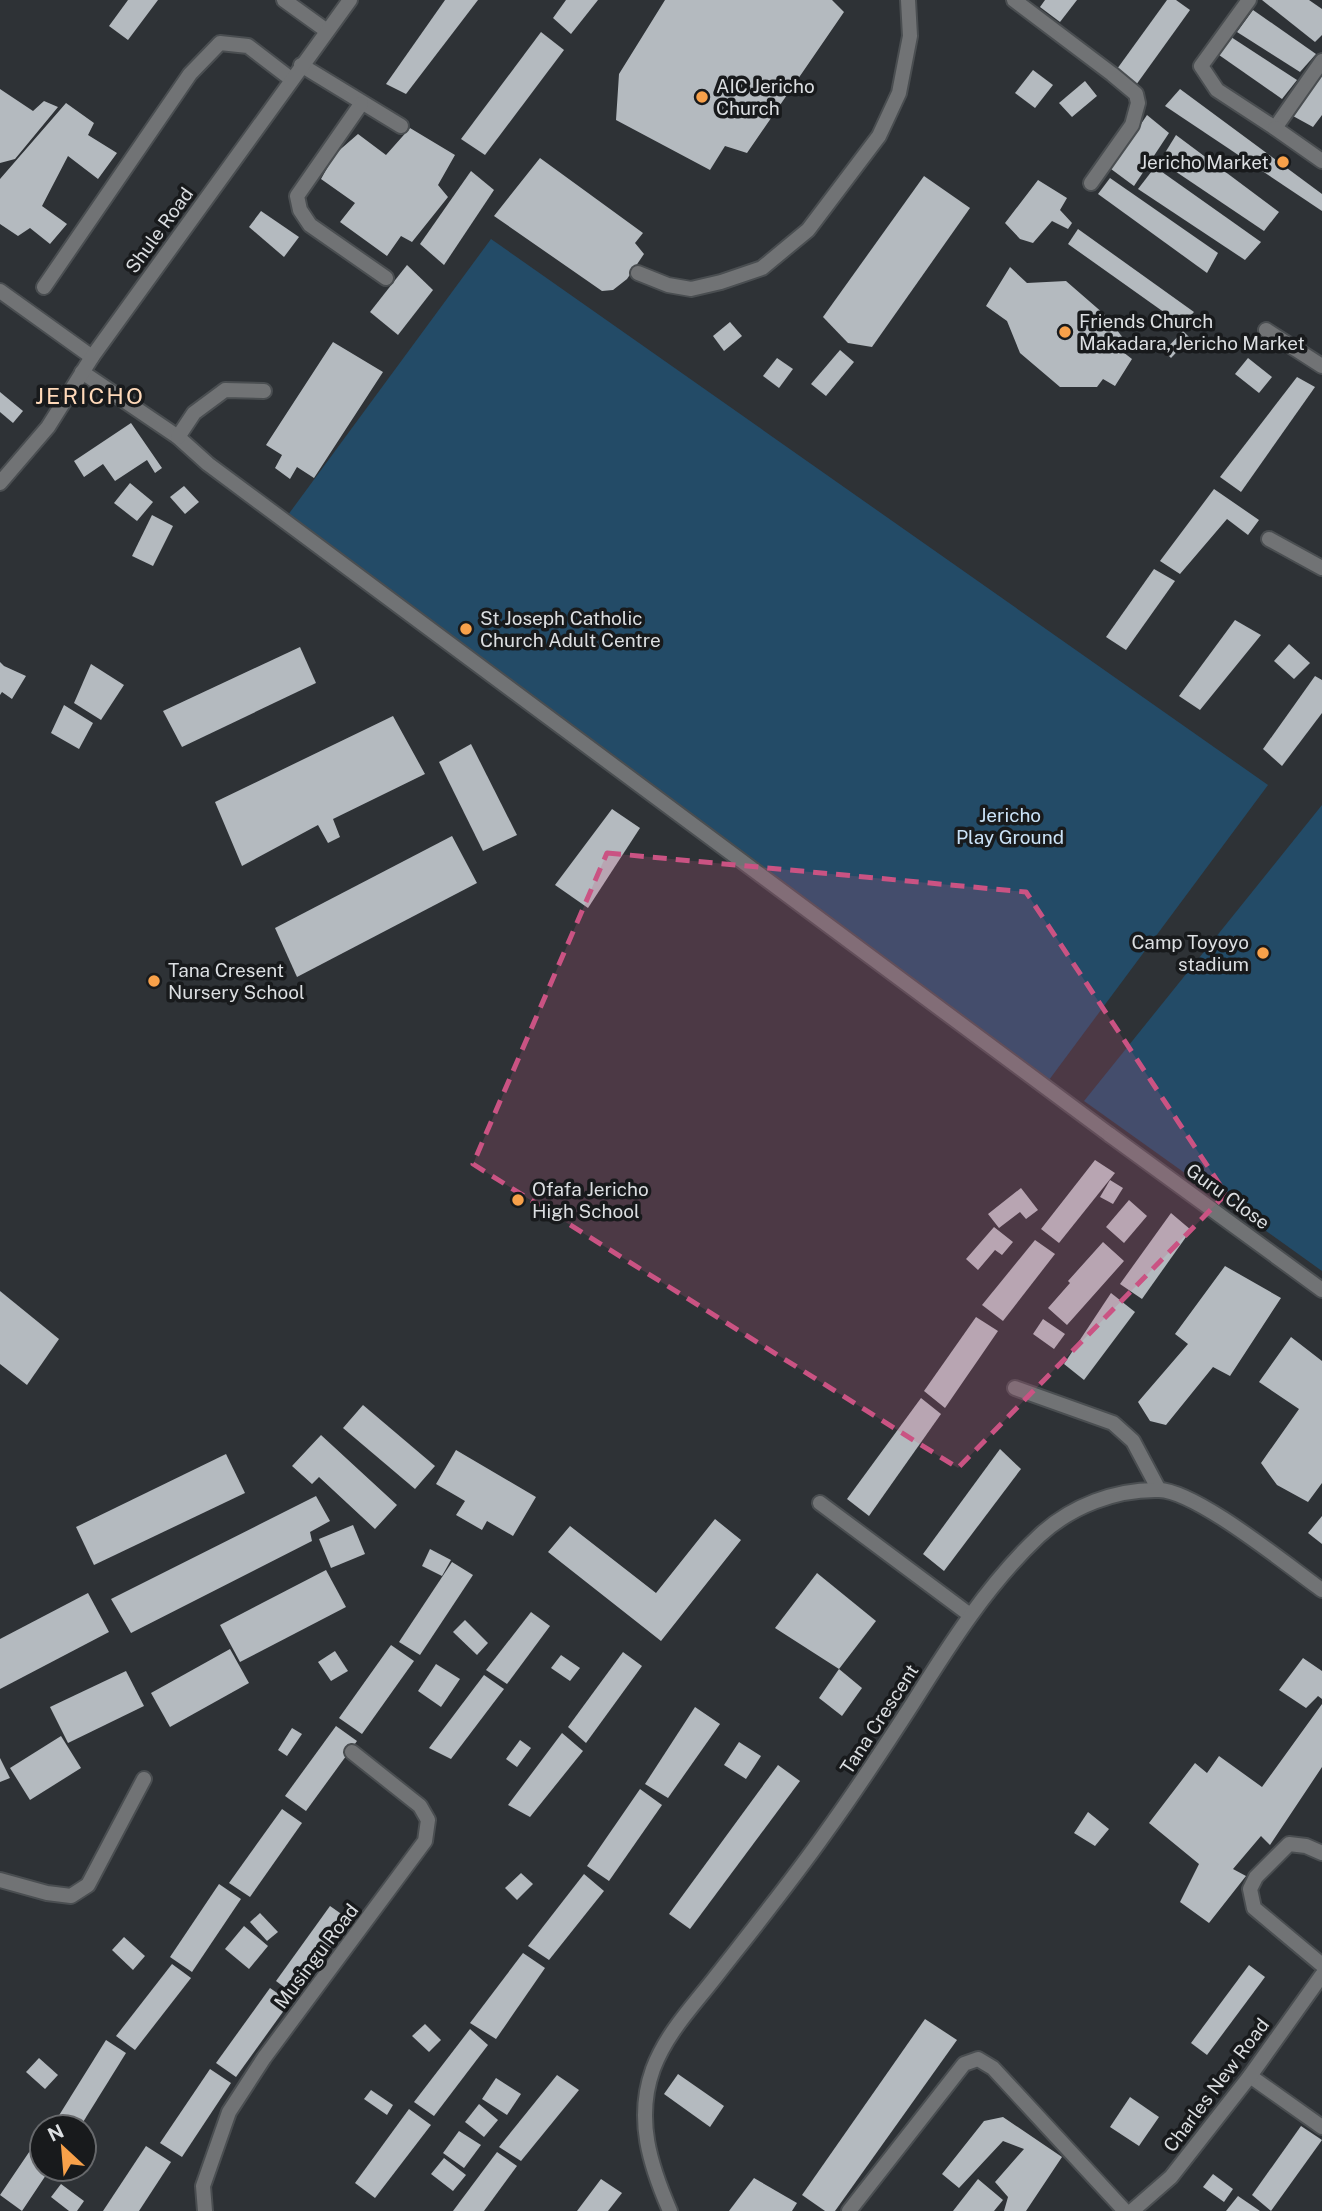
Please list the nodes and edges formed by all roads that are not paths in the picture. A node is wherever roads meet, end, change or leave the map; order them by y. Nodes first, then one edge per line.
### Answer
1 (284, 0) edge
2 (349, 0) edge
3 (908, 0) edge
4 (1014, 0) edge
5 (1249, 0) edge
6 (327, 31) junction
7 (1322, 61) edge
8 (301, 65) junction
9 (291, 79) junction
10 (361, 104) junction
11 (401, 126) dead end
12 (1275, 128) junction
13 (1322, 161) edge
14 (1091, 183) dead end
15 (638, 273) dead end
16 (386, 278) dead end
17 (44, 287) dead end
18 (0, 291) edge
19 (1266, 330) dead end
20 (92, 357) junction
21 (1322, 366) edge
22 (82, 372) junction
23 (264, 391) dead end
24 (178, 437) junction
25 (0, 483) edge
26 (1269, 539) dead end
27 (1322, 568) edge
28 (1322, 1290) edge
29 (1015, 1388) dead end
30 (1159, 1490) junction
31 (820, 1503) dead end
32 (1322, 1590) edge
33 (970, 1615) junction
34 (352, 1752) dead end
35 (144, 1779) dead end
36 (1322, 1853) edge
37 (0, 1880) edge
38 (1322, 1965) edge
39 (1322, 1975) edge
40 (1250, 2076) junction
41 (1322, 2127) edge
42 (667, 2209) edge
43 (205, 2211) edge
44 (849, 2211) edge
45 (1125, 2211) edge
46 (1132, 2211) edge

1 - 6 street
2 - 6 street, Shule Road
3 - 15 street
4 - 14 street
5 - 12 street
6 - 8 street, Shule Road
7 - 12 street
8 - 9 street, Shule Road
8 - 10 street
9 - 17 street
9 - 20 street, Shule Road
10 - 11 street
10 - 16 street
12 - 13 street
18 - 20 street
19 - 21 street
20 - 22 street, Shule Road
22 - 24 street, Guru Close
22 - 25 street, Shule Road
23 - 24 street
24 - 28 street, Guru Close
26 - 27 street
29 - 30 street
30 - 32 street, Tana Crescent
30 - 33 street, Tana Crescent
31 - 33 street
33 - 42 street, Tana Crescent
34 - 43 street, Musingu Road
35 - 37 street
36 - 38 street
39 - 40 street, Charles New Road
40 - 41 street
40 - 46 street, Charles New Road
44 - 45 street

